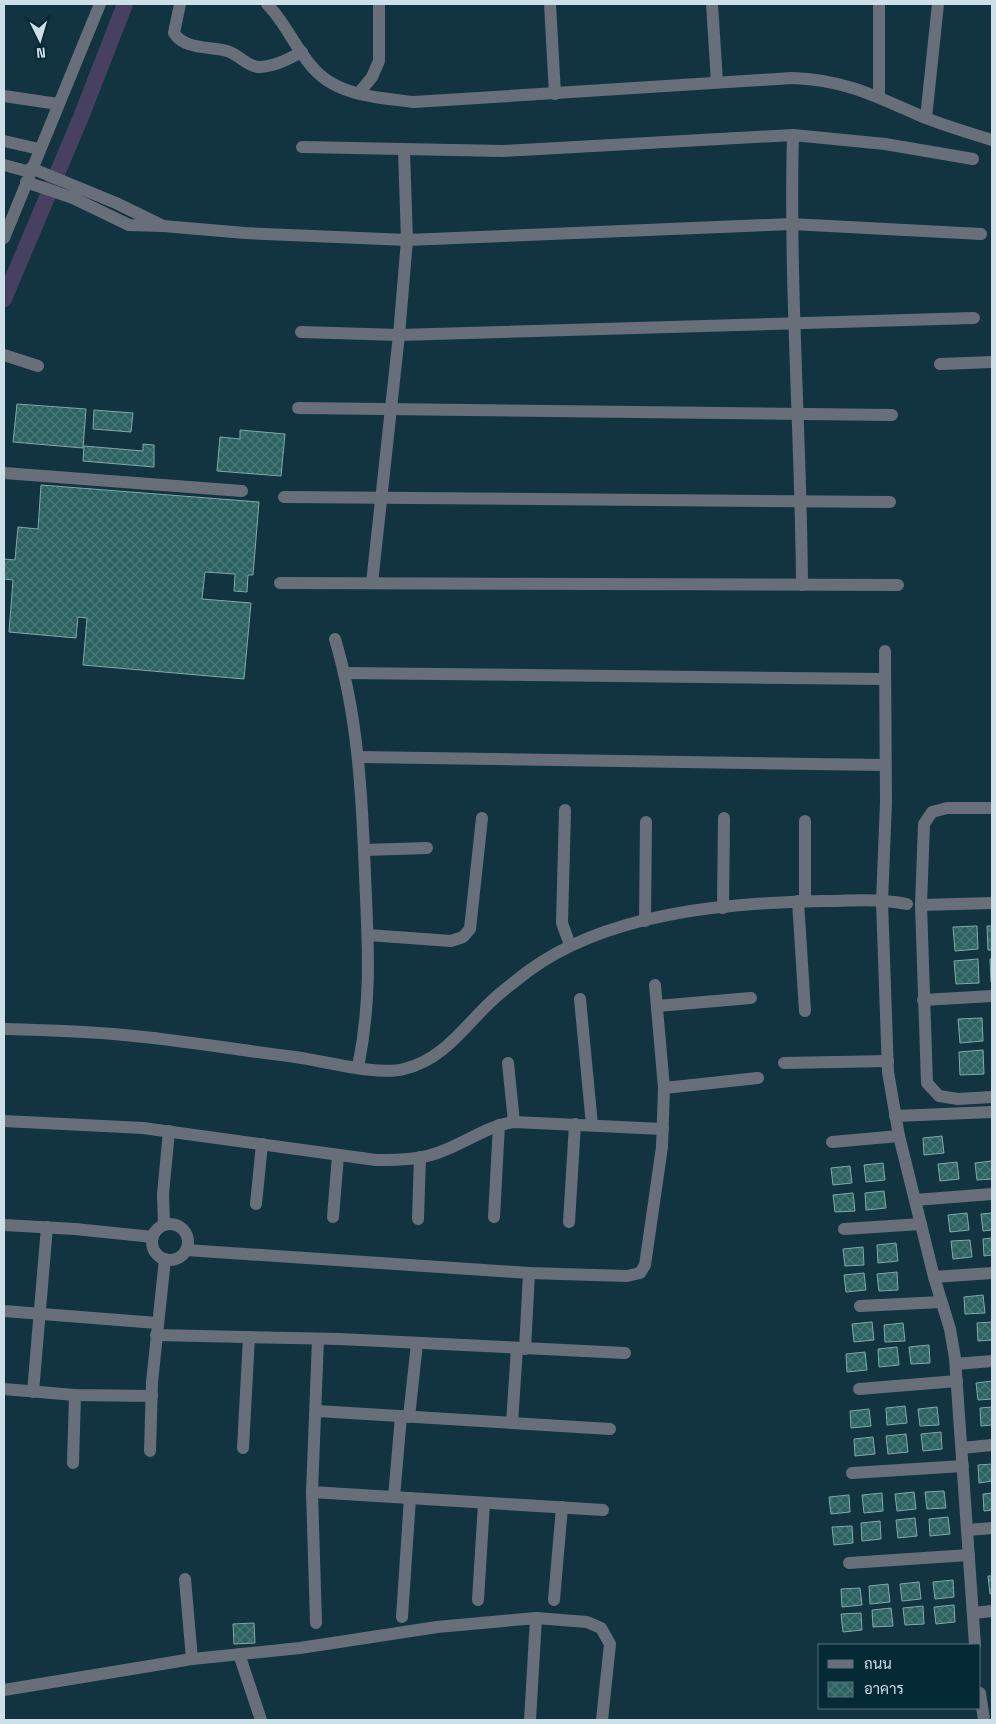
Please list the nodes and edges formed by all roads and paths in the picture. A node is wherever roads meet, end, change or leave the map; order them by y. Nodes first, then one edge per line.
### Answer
1 (100, 4) edge
2 (180, 4) edge
3 (379, 4) edge
4 (550, 4) edge
5 (712, 4) edge
6 (879, 4) edge
7 (938, 4) edge
8 (271, 5) edge
9 (302, 52) junction
10 (718, 82) junction
11 (359, 93) junction
12 (555, 94) junction
13 (4, 96) edge
14 (879, 97) junction
15 (58, 104) junction
16 (926, 118) junction
17 (793, 135) junction
18 (992, 140) edge
19 (4, 141) edge
20 (302, 147) dead end
21 (39, 149) junction
22 (404, 151) junction
23 (973, 159) dead end
24 (4, 165) edge
25 (29, 174) junction
26 (76, 193) junction
27 (791, 224) junction
28 (981, 234) dead end
29 (4, 238) edge
30 (407, 240) junction
31 (974, 318) dead end
32 (795, 324) junction
33 (301, 332) dead end
34 (399, 336) junction
35 (4, 355) edge
36 (992, 362) edge
37 (940, 364) dead end
38 (38, 366) dead end
39 (298, 408) dead end
40 (391, 411) junction
41 (798, 415) junction
42 (892, 415) dead end
43 (4, 473) edge
44 (242, 491) dead end
45 (284, 497) dead end
46 (382, 500) junction
47 (890, 502) dead end
48 (801, 503) junction
49 (280, 583) dead end
50 (372, 583) junction
51 (802, 585) junction
52 (898, 585) dead end
53 (335, 639) dead end
54 (885, 651) dead end
55 (344, 673) junction
56 (885, 679) junction
57 (359, 757) junction
58 (884, 765) junction
59 (992, 808) edge
60 (565, 810) dead end
61 (482, 818) dead end
62 (724, 818) dead end
63 (805, 821) dead end
64 (646, 822) dead end
65 (427, 848) dead end
66 (364, 850) junction
67 (802, 901) junction
68 (882, 902) junction
69 (992, 902) edge
70 (907, 904) dead end
71 (921, 905) junction
72 (723, 908) junction
73 (645, 921) junction
74 (368, 935) junction
75 (570, 945) junction
76 (654, 985) dead end
77 (992, 996) edge
78 (751, 998) dead end
79 (580, 999) dead end
80 (923, 1000) junction
81 (657, 1006) junction
82 (806, 1011) dead end
83 (4, 1029) edge
84 (888, 1061) junction
85 (784, 1062) dead end
86 (508, 1063) dead end
87 (358, 1067) junction
88 (758, 1078) dead end
89 (664, 1088) junction
90 (992, 1097) edge
91 (992, 1112) edge
92 (895, 1116) junction
93 (4, 1121) edge
94 (514, 1122) junction
95 (575, 1124) junction
96 (499, 1125) junction
97 (592, 1125) junction
98 (662, 1129) junction
99 (169, 1131) junction
100 (899, 1136) junction
101 (832, 1142) dead end
102 (262, 1144) junction
103 (338, 1156) junction
104 (420, 1157) junction
105 (992, 1194) edge
106 (915, 1200) junction
107 (256, 1204) dead end
108 (333, 1217) dead end
109 (494, 1217) dead end
110 (418, 1220) dead end
111 (569, 1222) dead end
112 (921, 1224) junction
113 (4, 1225) edge
114 (164, 1225) junction
115 (47, 1227) junction
116 (844, 1229) dead end
117 (153, 1237) junction
118 (186, 1250) junction
119 (165, 1259) junction
120 (529, 1273) junction
121 (992, 1274) edge
122 (934, 1277) junction
123 (941, 1302) junction
124 (860, 1306) dead end
125 (4, 1311) edge
126 (39, 1314) junction
127 (157, 1329) junction
128 (249, 1337) junction
129 (318, 1339) junction
130 (417, 1343) junction
131 (521, 1348) junction
132 (625, 1354) dead end
133 (992, 1361) edge
134 (956, 1364) junction
135 (957, 1381) junction
136 (4, 1389) edge
137 (859, 1389) dead end
138 (33, 1392) junction
139 (76, 1395) junction
140 (152, 1396) junction
141 (317, 1410) junction
142 (405, 1417) junction
143 (512, 1424) junction
144 (610, 1429) dead end
145 (992, 1445) edge
146 (243, 1448) dead end
147 (962, 1448) junction
148 (150, 1451) dead end
149 (73, 1463) dead end
150 (963, 1466) junction
151 (852, 1472) dead end
152 (312, 1492) junction
153 (394, 1497) junction
154 (410, 1498) junction
155 (484, 1503) junction
156 (562, 1507) junction
157 (603, 1510) dead end
158 (992, 1528) edge
159 (968, 1530) junction
160 (969, 1555) junction
161 (848, 1563) dead end
162 (185, 1579) dead end
163 (478, 1600) dead end
164 (554, 1600) dead end
165 (992, 1612) edge
166 (973, 1613) junction
167 (402, 1616) dead end
168 (536, 1618) junction
169 (316, 1622) dead end
170 (975, 1644) edge
171 (239, 1654) junction
172 (192, 1659) junction
173 (4, 1690) edge
174 (984, 1697) edge
175 (261, 1720) edge
176 (530, 1720) edge
177 (602, 1720) edge
178 (984, 1720) edge

1 - 15 street
2 - 9 street
3 - 11 street
4 - 12 street
5 - 10 street
6 - 14 street
7 - 16 street
8 - 9 street
9 - 11 street
10 - 12 street
10 - 14 street
11 - 12 street
13 - 15 street
14 - 16 street
15 - 21 street
16 - 18 street
17 - 22 street
17 - 23 street
17 - 27 street
19 - 21 street
20 - 22 street
21 - 25 street
22 - 30 street
24 - 25 street
25 - 26 street
25 - 26 street
25 - 29 street
26 - 30 street
27 - 28 street
27 - 30 street
27 - 32 street
30 - 34 street
31 - 32 street
32 - 34 street
32 - 41 street
33 - 34 street
34 - 40 street
35 - 38 street
36 - 37 street
39 - 40 street
40 - 41 street
40 - 46 street
41 - 42 street
41 - 48 street
43 - 44 street
45 - 46 street
46 - 48 street
46 - 50 street
47 - 48 street
48 - 51 street
49 - 50 street
50 - 51 street
51 - 52 street
53 - 55 street
54 - 56 street
55 - 56 street
55 - 57 street
56 - 58 street
57 - 58 street
57 - 66 street
58 - 68 street
59 - 71 street
60 - 75 street
61 - 74 street
62 - 72 street
63 - 67 street
64 - 73 street
65 - 66 street
66 - 74 street
67 - 68 street
67 - 72 street
67 - 82 street
68 - 70 street
68 - 84 street
69 - 71 street
71 - 80 street
72 - 73 street
73 - 75 street
74 - 87 street
75 - 87 street
76 - 81 street
77 - 80 street
78 - 81 street
79 - 97 street
80 - 90 street
81 - 89 street
83 - 87 street
84 - 85 street
84 - 92 street
86 - 94 street
88 - 89 street
89 - 98 street
91 - 92 street
92 - 100 street
93 - 99 street
94 - 95 street
94 - 96 street
95 - 97 street
95 - 111 street
96 - 104 street
96 - 109 street
97 - 98 street
98 - 120 street
99 - 102 street
99 - 114 street
100 - 101 street
100 - 106 street
102 - 103 street
102 - 107 street
103 - 104 street
103 - 108 street
104 - 110 street
105 - 106 street
106 - 112 street
112 - 116 street
112 - 122 street
113 - 115 street
114 - 117 street
114 - 118 street
115 - 117 street
115 - 126 street
117 - 119 street
118 - 119 street
118 - 120 street
119 - 127 street
120 - 131 street
121 - 122 street
122 - 123 street
123 - 124 street
123 - 134 street
125 - 126 street
126 - 127 street
126 - 138 street
127 - 128 street
127 - 140 street
128 - 129 street
128 - 146 street
129 - 130 street
129 - 141 street
130 - 131 street
130 - 142 street
131 - 132 street
131 - 143 street
133 - 134 street
134 - 135 street
135 - 137 street
135 - 147 street
136 - 138 street
138 - 139 street
139 - 140 street
139 - 149 street
140 - 148 street
141 - 142 street
141 - 152 street
142 - 143 street
142 - 153 street
143 - 144 street
145 - 147 street
147 - 150 street
150 - 151 street
150 - 159 street
152 - 153 street
152 - 169 street
153 - 154 street
154 - 155 street
154 - 167 street
155 - 156 street
155 - 163 street
156 - 157 street
156 - 164 street
158 - 159 street
159 - 160 street
160 - 161 street
160 - 166 street
162 - 172 street
165 - 166 street
166 - 170 street
168 - 171 street
168 - 176 street
168 - 177 street
171 - 172 street
171 - 175 street
172 - 173 street
174 - 178 street

